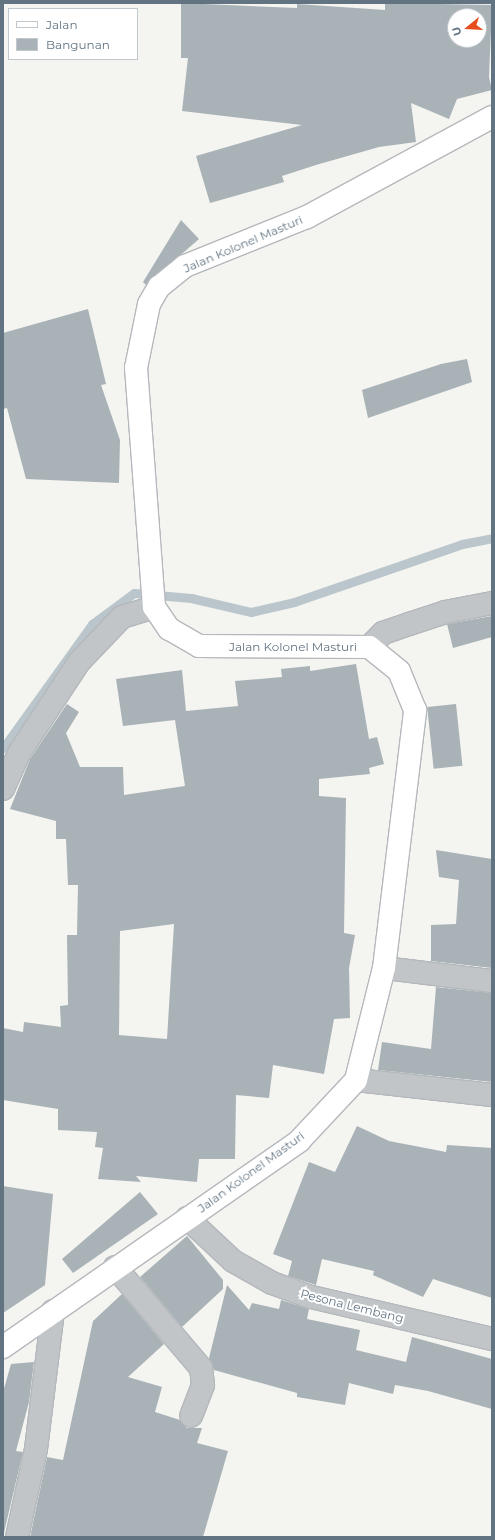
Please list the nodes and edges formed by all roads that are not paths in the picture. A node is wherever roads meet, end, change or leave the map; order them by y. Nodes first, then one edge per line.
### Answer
1 (492, 117) edge
2 (492, 603) edge
3 (154, 607) junction
4 (370, 647) junction
5 (3, 789) edge
6 (384, 968) junction
7 (492, 981) edge
8 (356, 1080) junction
9 (492, 1095) edge
10 (187, 1218) junction
11 (115, 1267) junction
12 (53, 1311) junction
13 (492, 1339) edge
14 (3, 1347) edge
15 (191, 1416) dead end
16 (16, 1537) edge

1 - 3 main road, Jalan Kolonel Masturi
2 - 4 street
3 - 4 main road, Jalan Kolonel Masturi
3 - 5 street
4 - 6 main road, Jalan Kolonel Masturi
6 - 7 street
6 - 8 main road, Jalan Kolonel Masturi
8 - 9 street
8 - 10 main road, Jalan Kolonel Masturi
10 - 11 main road, Jalan Kolonel Masturi
10 - 13 street, Pesona Lembang
11 - 12 main road, Jalan Kolonel Masturi
11 - 15 street
12 - 14 main road, Jalan Kolonel Masturi
12 - 16 street

